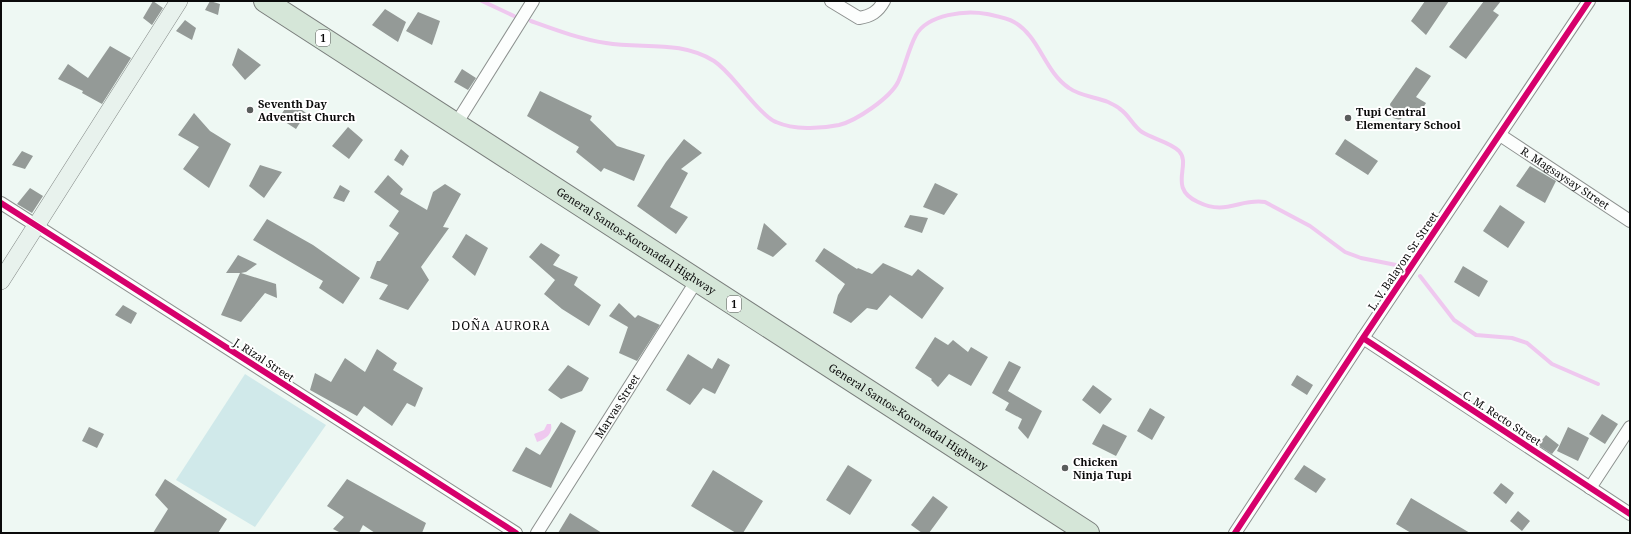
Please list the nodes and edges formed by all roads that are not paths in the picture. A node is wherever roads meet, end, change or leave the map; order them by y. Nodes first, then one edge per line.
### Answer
1 (179, 1) edge
2 (265, 1) edge
3 (533, 1) edge
4 (831, 1) edge
5 (884, 1) edge
6 (1589, 1) edge
7 (456, 124) junction
8 (1500, 135) junction
9 (1, 203) edge
10 (1630, 221) edge
11 (36, 226) junction
12 (697, 280) junction
13 (1, 281) edge
14 (1363, 338) junction
15 (1630, 427) edge
16 (1590, 488) junction
17 (1630, 514) edge
18 (516, 533) edge
19 (537, 533) edge
20 (1088, 533) edge
21 (1235, 533) edge

1 - 11 street
2 - 7 highway, General Santos-Koronadal Highway / 1
3 - 7 street
4 - 5 street
6 - 8 street, L. V. Balayon Sr. Street
7 - 12 highway, General Santos-Koronadal Highway / 1
8 - 10 street, R. Magsaysay Street
8 - 14 street, L. V. Balayon Sr. Street
9 - 11 street, J. Rizal Street
11 - 13 street
11 - 18 street, J. Rizal Street
12 - 19 street, Marvas Street
12 - 20 highway, General Santos-Koronadal Highway / 1
14 - 16 street, C. M. Recto Street
14 - 21 street, L. V. Balayon Sr. Street
15 - 16 street
16 - 17 street, C. M. Recto Street

